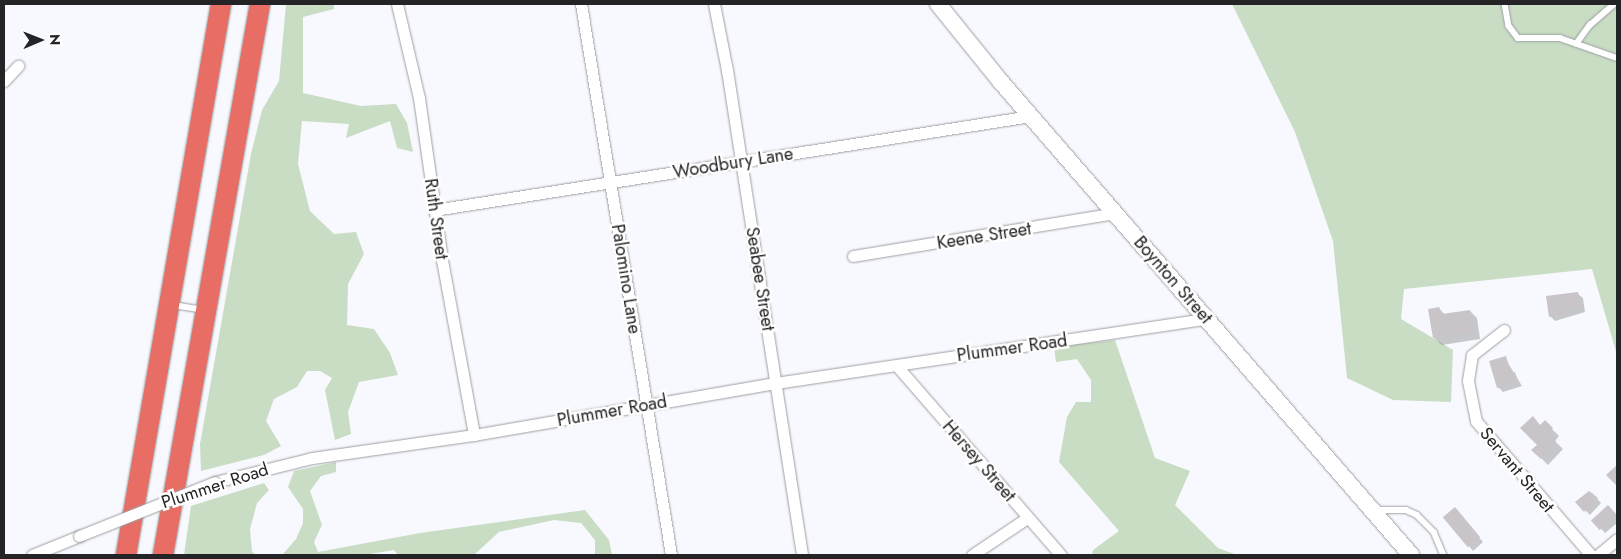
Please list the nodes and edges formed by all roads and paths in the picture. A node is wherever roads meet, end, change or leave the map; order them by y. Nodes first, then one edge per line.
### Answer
1 (221, 4) edge
2 (260, 4) edge
3 (397, 4) edge
4 (581, 4) edge
5 (714, 4) edge
6 (938, 4) edge
7 (1504, 4) edge
8 (1614, 4) edge
9 (1576, 44) junction
10 (1617, 58) edge
11 (18, 66) dead end
12 (4, 81) edge
13 (1031, 116) junction
14 (742, 161) junction
15 (610, 183) junction
16 (434, 210) junction
17 (1115, 213) junction
18 (853, 256) dead end
19 (169, 304) junction
20 (206, 310) junction
21 (1206, 320) junction
22 (1504, 330) dead end
23 (897, 366) junction
24 (776, 383) junction
25 (646, 406) junction
26 (474, 435) junction
27 (1371, 510) junction
28 (1027, 518) junction
29 (1617, 539) edge
30 (1407, 554) edge
31 (32, 555) edge
32 (126, 555) edge
33 (162, 555) edge
34 (671, 555) edge
35 (802, 555) edge
36 (976, 555) edge
37 (1061, 555) edge
38 (1444, 555) edge
39 (1591, 555) edge
40 (1598, 555) edge

1 - 19 highway
2 - 20 highway
3 - 16 street, Ruth Street
4 - 15 street, Palomino Lane
5 - 14 street, Seabee Street
6 - 13 street, Boynton Street
7 - 9 lane
8 - 9 lane
9 - 10 lane
11 - 12 street
13 - 14 street, Woodbury Lane
13 - 17 street, Boynton Street
14 - 15 street, Woodbury Lane
14 - 24 street, Seabee Street
15 - 16 street, Woodbury Lane
15 - 25 street, Palomino Lane
16 - 26 street, Ruth Street
17 - 18 street, Keene Street
17 - 21 street, Boynton Street
19 - 20 lane
19 - 32 highway
20 - 33 highway
21 - 23 street, Plummer Road
21 - 27 street, Boynton Street
22 - 39 street, Servant Street
23 - 24 street, Plummer Road
23 - 28 street, Hersey Street
24 - 25 street, Plummer Road
24 - 35 street, Seabee Street
25 - 26 street, Plummer Road
25 - 34 street, Palomino Lane
26 - 31 street, Plummer Road, bridge
27 - 30 street, Boynton Street
27 - 38 lane
28 - 36 street
28 - 37 street, Hersey Street
29 - 40 street

